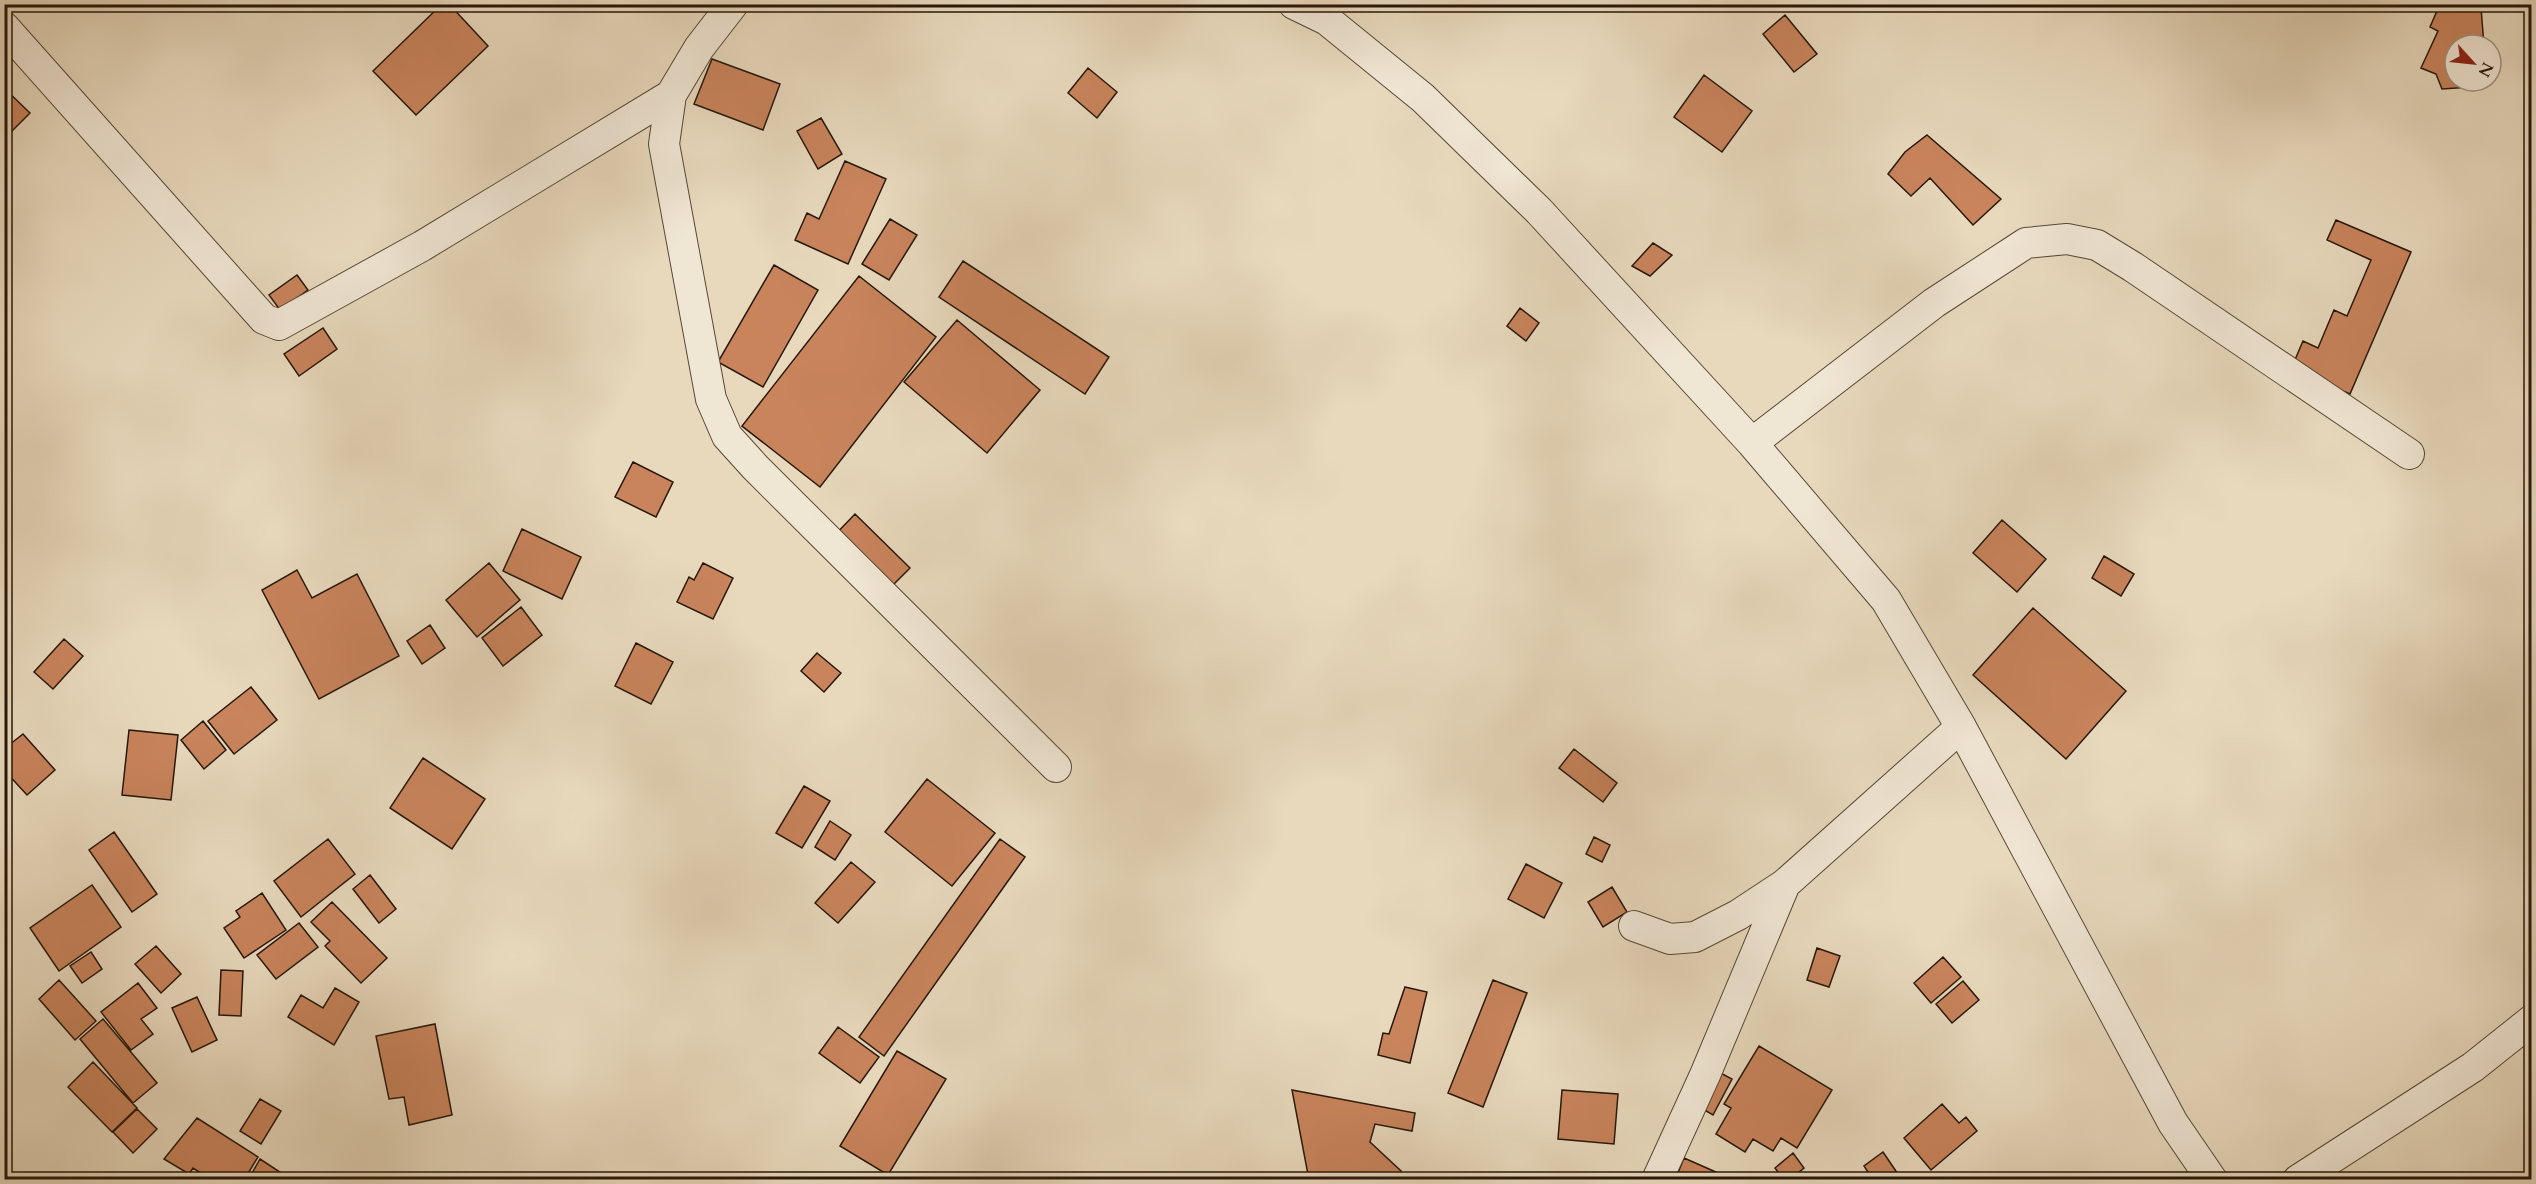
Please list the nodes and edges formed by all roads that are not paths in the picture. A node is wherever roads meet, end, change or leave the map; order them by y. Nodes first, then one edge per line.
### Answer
1 (733, 4) edge
2 (1294, 4) edge
3 (4, 27) edge
4 (671, 94) junction
5 (1752, 443) junction
6 (2409, 454) dead end
7 (1961, 727) junction
8 (1056, 767) dead end
9 (1785, 884) junction
10 (1634, 926) dead end
11 (2532, 1020) edge
12 (1657, 1179) edge
13 (2212, 1179) edge
14 (2298, 1179) edge

1 - 4 street
2 - 5 street
3 - 4 street
4 - 8 street
5 - 6 street
5 - 7 street
7 - 9 street
7 - 13 street
9 - 10 street
9 - 12 street
11 - 14 street

